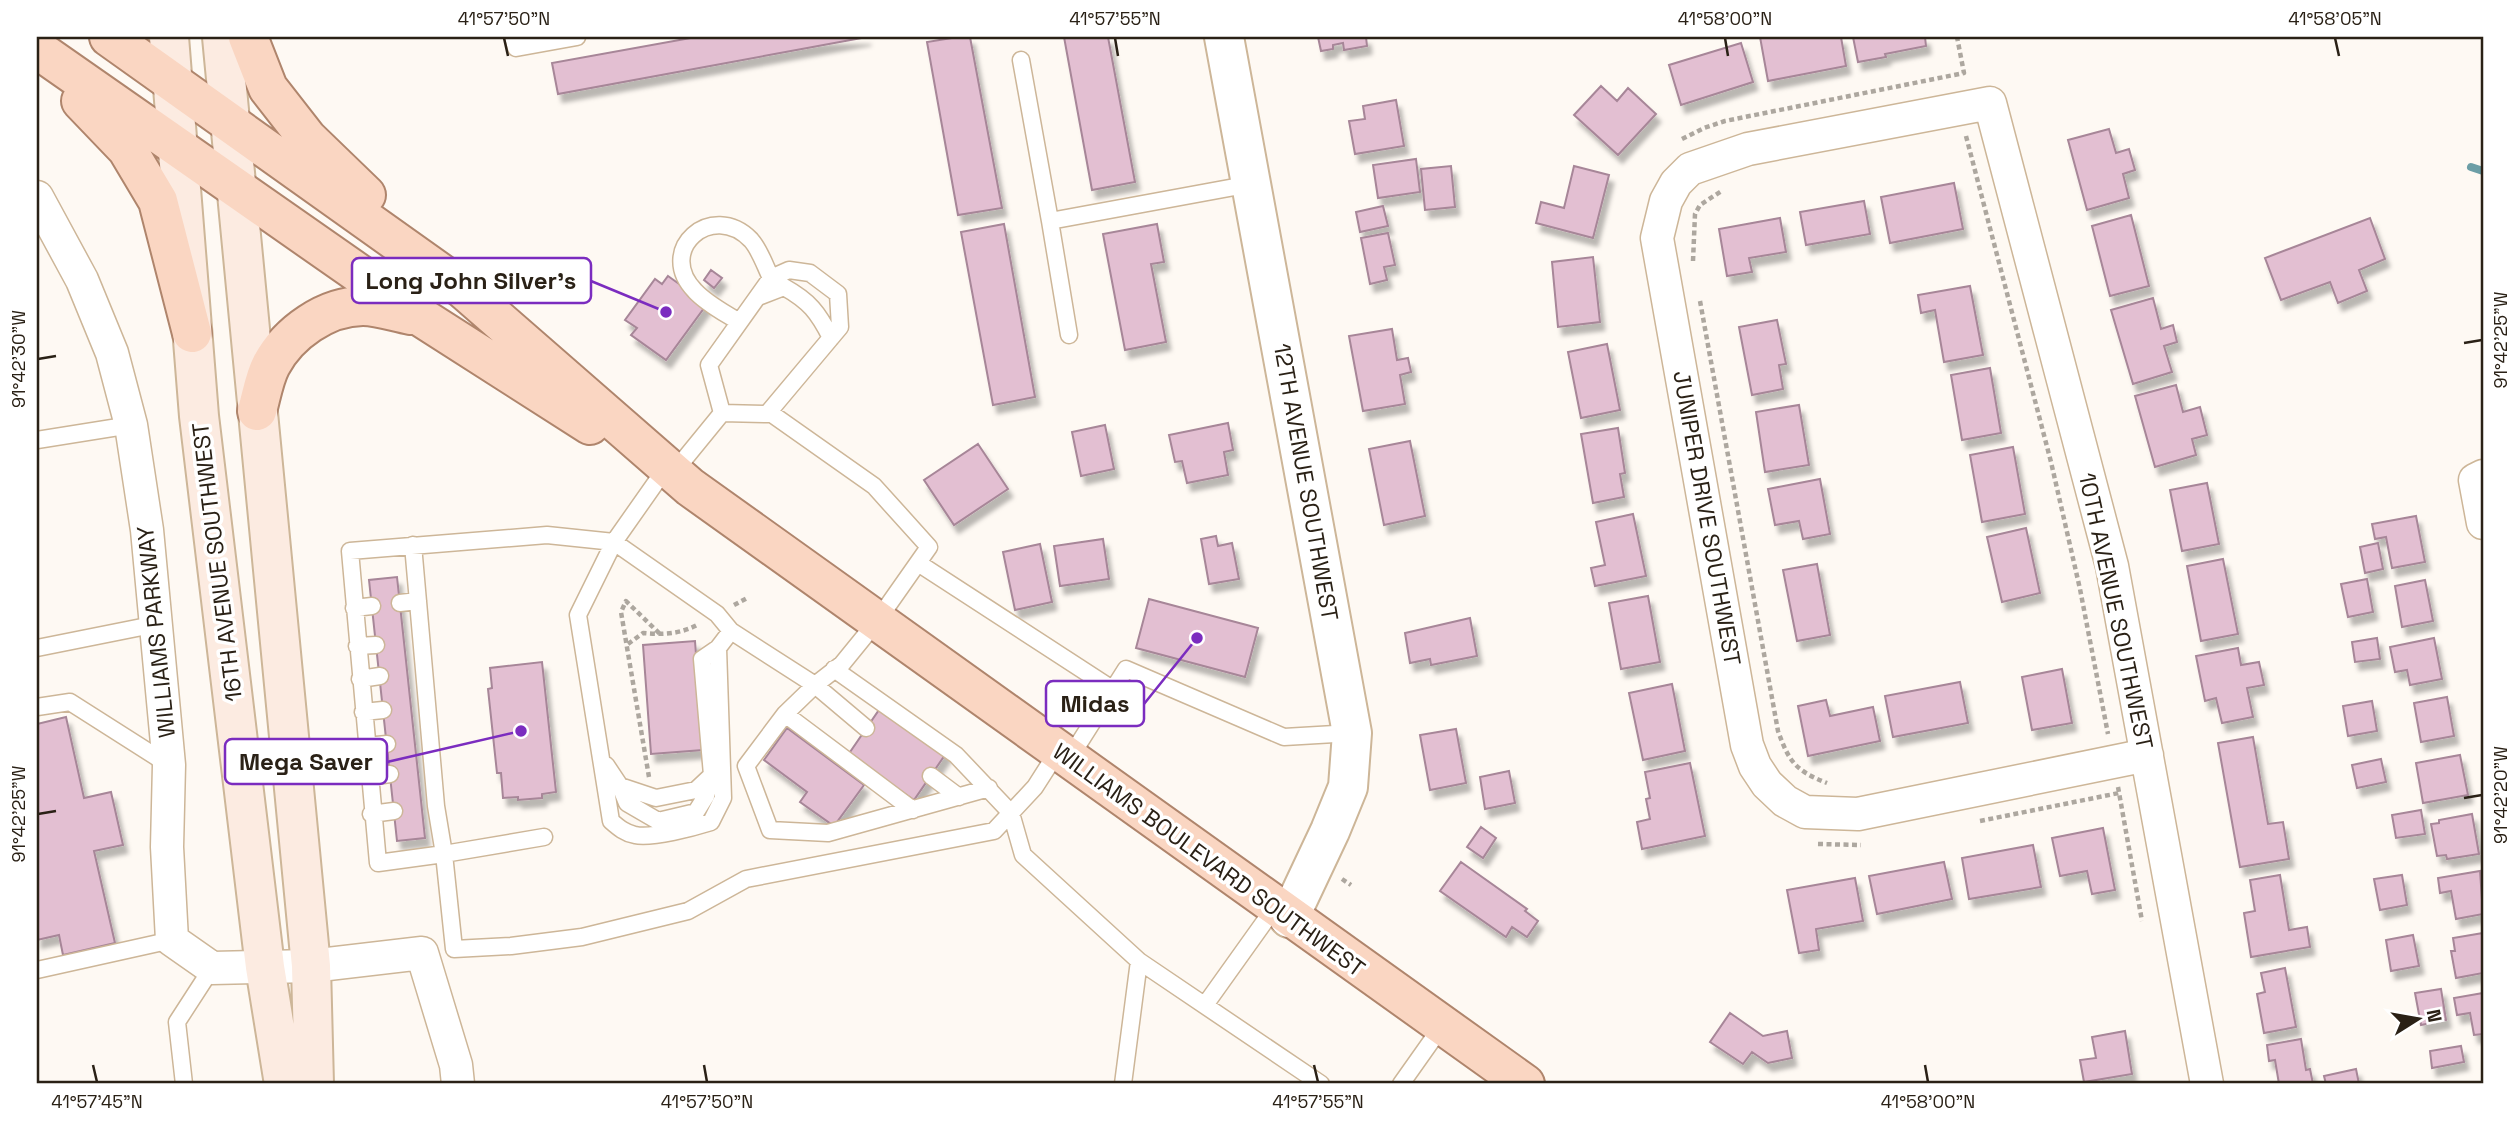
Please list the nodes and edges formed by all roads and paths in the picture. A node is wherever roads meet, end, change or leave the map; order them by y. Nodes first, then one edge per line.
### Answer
1 (109, 37) edge
2 (169, 37) edge
3 (222, 37) edge
4 (248, 37) edge
5 (513, 37) edge
6 (577, 37) edge
7 (1224, 37) edge
8 (1957, 37) edge
9 (37, 49) edge
10 (37, 58) edge
11 (1021, 60) dead end
12 (173, 82) junction
13 (1990, 103) joint
14 (231, 122) junction
15 (1966, 136) dead end
16 (1679, 141) dead end
17 (177, 148) junction
18 (1251, 184) junction
19 (1734, 185) dead end
20 (235, 188) junction
21 (37, 197) edge
22 (1050, 220) junction
23 (1694, 270) dead end
24 (771, 278) junction
25 (463, 289) junction
26 (1699, 297) dead end
27 (757, 298) junction
28 (421, 317) junction
29 (739, 322) junction
30 (192, 333) junction
31 (1069, 335) dead end
32 (831, 338) junction
33 (257, 411) junction
34 (769, 412) junction
35 (722, 413) junction
36 (131, 425) junction
37 (37, 440) edge
38 (673, 475) junction
39 (2479, 478) edge
40 (2483, 523) edge
41 (614, 542) junction
42 (413, 545) junction
43 (918, 563) junction
44 (749, 597) dead end
45 (418, 601) junction
46 (400, 603) dead end
47 (372, 606) dead end
48 (354, 608) junction
49 (717, 614) junction
50 (877, 621) junction
51 (157, 624) junction
52 (731, 631) junction
53 (660, 634) junction
54 (421, 641) junction
55 (404, 642) dead end
56 (628, 644) junction
57 (376, 645) dead end
58 (357, 646) junction
59 (37, 648) edge
60 (718, 648) junction
61 (834, 669) junction
62 (424, 671) junction
63 (407, 674) dead end
64 (380, 677) dead end
65 (360, 679) junction
66 (815, 685) junction
67 (1112, 689) junction
68 (37, 708) edge
69 (383, 710) dead end
70 (363, 712) junction
71 (785, 714) junction
72 (866, 728) dead end
73 (1352, 733) junction
74 (2095, 736) dead end
75 (387, 744) dead end
76 (366, 746) junction
77 (2111, 748) junction
78 (1063, 755) junction
79 (2147, 755) junction
80 (603, 760) junction
81 (169, 765) junction
82 (390, 774) dead end
83 (712, 775) junction
84 (931, 776) dead end
85 (369, 777) junction
86 (1838, 784) dead end
87 (620, 786) junction
88 (989, 788) junction
89 (643, 793) junction
90 (2119, 793) junction
91 (959, 797) junction
92 (913, 810) junction
93 (394, 811) dead end
94 (1011, 813) junction
95 (372, 814) junction
96 (1974, 822) dead end
97 (544, 837) dead end
98 (1868, 843) dead end
99 (1814, 844) dead end
100 (444, 854) junction
101 (1342, 879) dead end
102 (1351, 885) dead end
103 (1282, 912) junction
104 (2142, 921) dead end
105 (172, 940) junction
106 (454, 949) junction
107 (422, 953) junction
108 (1139, 961) junction
109 (311, 966) junction
110 (265, 967) junction
111 (212, 968) junction
112 (37, 970) edge
113 (1205, 1005) junction
114 (1442, 1026) junction
115 (184, 1084) edge
116 (284, 1084) edge
117 (314, 1084) edge
118 (458, 1084) edge
119 (1123, 1084) edge
120 (1321, 1084) edge
121 (1401, 1084) edge
122 (1525, 1084) edge
123 (2207, 1084) edge

1 - 12 main road, WILLIAMS BOULEVARD SOUTHWEST
2 - 12 main road, 16TH AVENUE SOUTHWEST
3 - 14 main road
4 - 25 main road
5 - 6 lane
7 - 18 street, 12TH AVENUE SOUTHWEST
8 - 16 path
9 - 17 main road, WILLIAMS BOULEVARD SOUTHWEST
10 - 30 main road
11 - 22 lane
12 - 14 main road, WILLIAMS BOULEVARD SOUTHWEST
12 - 17 main road, 16TH AVENUE SOUTHWEST
13 - 77 street, JUNIPER DRIVE SOUTHWEST
13 - 79 street, 10TH AVENUE SOUTHWEST
14 - 20 main road
14 - 25 main road, WILLIAMS BOULEVARD SOUTHWEST
15 - 77 path
17 - 20 main road, WILLIAMS BOULEVARD SOUTHWEST
17 - 30 main road, 16TH AVENUE SOUTHWEST
18 - 22 lane
18 - 73 street, 12TH AVENUE SOUTHWEST
19 - 23 path
20 - 28 main road, WILLIAMS BOULEVARD SOUTHWEST
20 - 33 main road
21 - 36 street, WILLIAMS PARKWAY
22 - 31 lane
24 - 27 lane
24 - 29 lane
24 - 32 lane
25 - 38 main road, WILLIAMS BOULEVARD SOUTHWEST
26 - 86 path
27 - 29 lane
27 - 32 lane
28 - 33 main road
28 - 38 main road, WILLIAMS BOULEVARD SOUTHWEST
29 - 35 lane
30 - 110 main road, 16TH AVENUE SOUTHWEST
32 - 34 lane
33 - 109 main road
34 - 35 lane
34 - 43 lane
35 - 38 lane
36 - 37 lane
36 - 51 street, WILLIAMS PARKWAY
38 - 41 lane
38 - 50 main road, WILLIAMS BOULEVARD SOUTHWEST
39 - 40 street
41 - 42 lane
41 - 49 lane
41 - 80 lane
42 - 45 lane
42 - 48 lane
43 - 50 lane
43 - 67 lane
44 - 49 path
45 - 46 lane
45 - 54 lane
47 - 48 lane
48 - 58 lane
49 - 52 lane
49 - 53 path
50 - 61 lane
50 - 78 main road, WILLIAMS BOULEVARD SOUTHWEST
51 - 59 lane
51 - 81 street, WILLIAMS PARKWAY
52 - 60 lane
52 - 66 lane
53 - 56 path
53 - 56 path
54 - 55 lane
54 - 62 lane
56 - 89 path
57 - 58 lane
58 - 65 lane
60 - 80 lane
60 - 83 lane
61 - 66 lane
61 - 88 lane
62 - 63 lane
62 - 100 lane
64 - 65 lane
65 - 70 lane
66 - 71 lane
66 - 72 lane
67 - 73 lane
67 - 78 lane
68 - 81 lane
69 - 70 lane
70 - 76 lane
71 - 92 lane
71 - 92 lane
73 - 103 street, 12TH AVENUE SOUTHWEST
74 - 77 path
75 - 76 lane
76 - 85 lane
77 - 79 street, JUNIPER DRIVE SOUTHWEST
77 - 90 path
78 - 94 lane
78 - 103 main road, WILLIAMS BOULEVARD SOUTHWEST
79 - 123 street, 10TH AVENUE SOUTHWEST
80 - 87 lane
81 - 105 street, WILLIAMS PARKWAY
82 - 85 lane
83 - 87 lane
83 - 89 lane
84 - 91 lane
85 - 95 lane
87 - 89 lane
88 - 91 lane
88 - 94 lane
90 - 96 path
90 - 104 path
91 - 92 lane
93 - 95 lane
94 - 106 lane
94 - 108 lane
95 - 100 lane
97 - 100 lane
98 - 99 path
100 - 106 lane
101 - 102 path
103 - 113 lane
103 - 114 main road, WILLIAMS BOULEVARD SOUTHWEST
105 - 111 street
105 - 112 lane
106 - 107 lane
107 - 109 street
107 - 118 street
108 - 113 lane
108 - 119 lane
109 - 110 street
109 - 117 main road
110 - 111 street
110 - 116 main road, 16TH AVENUE SOUTHWEST
111 - 115 lane
113 - 120 lane
114 - 121 lane
114 - 122 main road, WILLIAMS BOULEVARD SOUTHWEST

